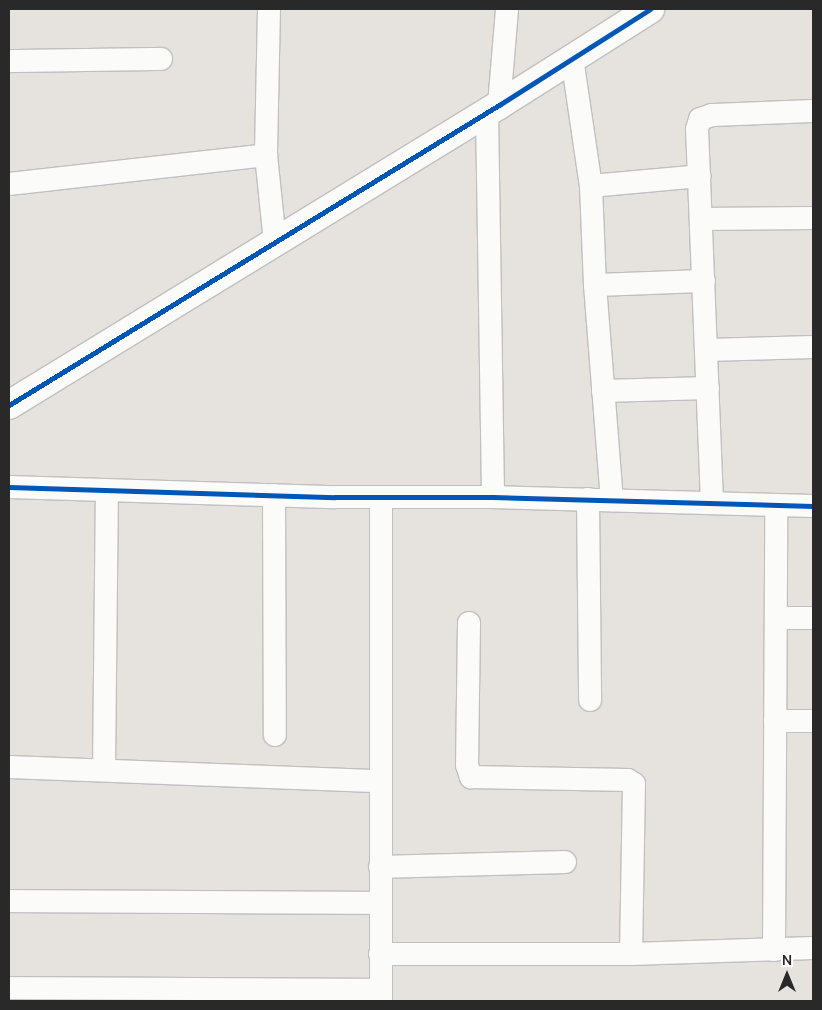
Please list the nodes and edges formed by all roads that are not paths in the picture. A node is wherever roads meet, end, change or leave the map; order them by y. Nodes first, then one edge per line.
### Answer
1 (269, 9) edge
2 (507, 9) edge
3 (650, 9) edge
4 (572, 58) junction
5 (161, 59) dead end
6 (9, 61) edge
7 (493, 109) junction
8 (813, 111) edge
9 (266, 155) junction
10 (700, 176) junction
11 (9, 184) edge
12 (591, 186) junction
13 (813, 218) edge
14 (701, 219) junction
15 (275, 242) junction
16 (704, 281) junction
17 (594, 285) junction
18 (813, 347) edge
19 (706, 350) junction
20 (708, 388) junction
21 (604, 391) junction
22 (9, 405) edge
23 (9, 487) edge
24 (107, 491) junction
25 (274, 495) junction
26 (493, 497) junction
27 (381, 498) junction
28 (588, 499) junction
29 (612, 500) junction
30 (712, 502) junction
31 (776, 505) junction
32 (813, 506) edge
33 (776, 618) junction
34 (813, 618) edge
35 (469, 623) dead end
36 (590, 700) dead end
37 (775, 720) junction
38 (813, 721) edge
39 (275, 735) dead end
40 (9, 767) edge
41 (104, 770) junction
42 (380, 781) junction
43 (565, 862) dead end
44 (380, 867) junction
45 (9, 901) edge
46 (380, 904) junction
47 (813, 948) edge
48 (774, 950) junction
49 (380, 954) junction
50 (631, 954) junction
51 (9, 988) edge
52 (381, 995) edge

1 - 9 street
2 - 7 street
3 - 4 street
4 - 7 street
4 - 12 street
5 - 6 street
7 - 15 street
7 - 26 street
8 - 10 street
9 - 11 street
9 - 15 street
10 - 12 street
10 - 14 street
12 - 17 street
13 - 14 street
14 - 16 street
15 - 22 street
16 - 17 street
16 - 19 street
17 - 21 street
18 - 19 street
19 - 20 street
20 - 21 street
20 - 30 street
21 - 29 street
23 - 24 street
24 - 25 street
24 - 41 street
25 - 27 street
25 - 39 street
26 - 27 street
26 - 28 street
27 - 42 street
28 - 29 street
28 - 36 street
29 - 30 street
30 - 31 street
31 - 32 street
31 - 33 street
33 - 34 street
33 - 37 street
35 - 50 street
37 - 38 street
37 - 48 street
40 - 41 street
41 - 42 street
42 - 44 street
43 - 44 street
44 - 46 street
45 - 46 street
46 - 49 street
47 - 48 street
48 - 50 street
49 - 50 street
49 - 52 street
51 - 52 street

